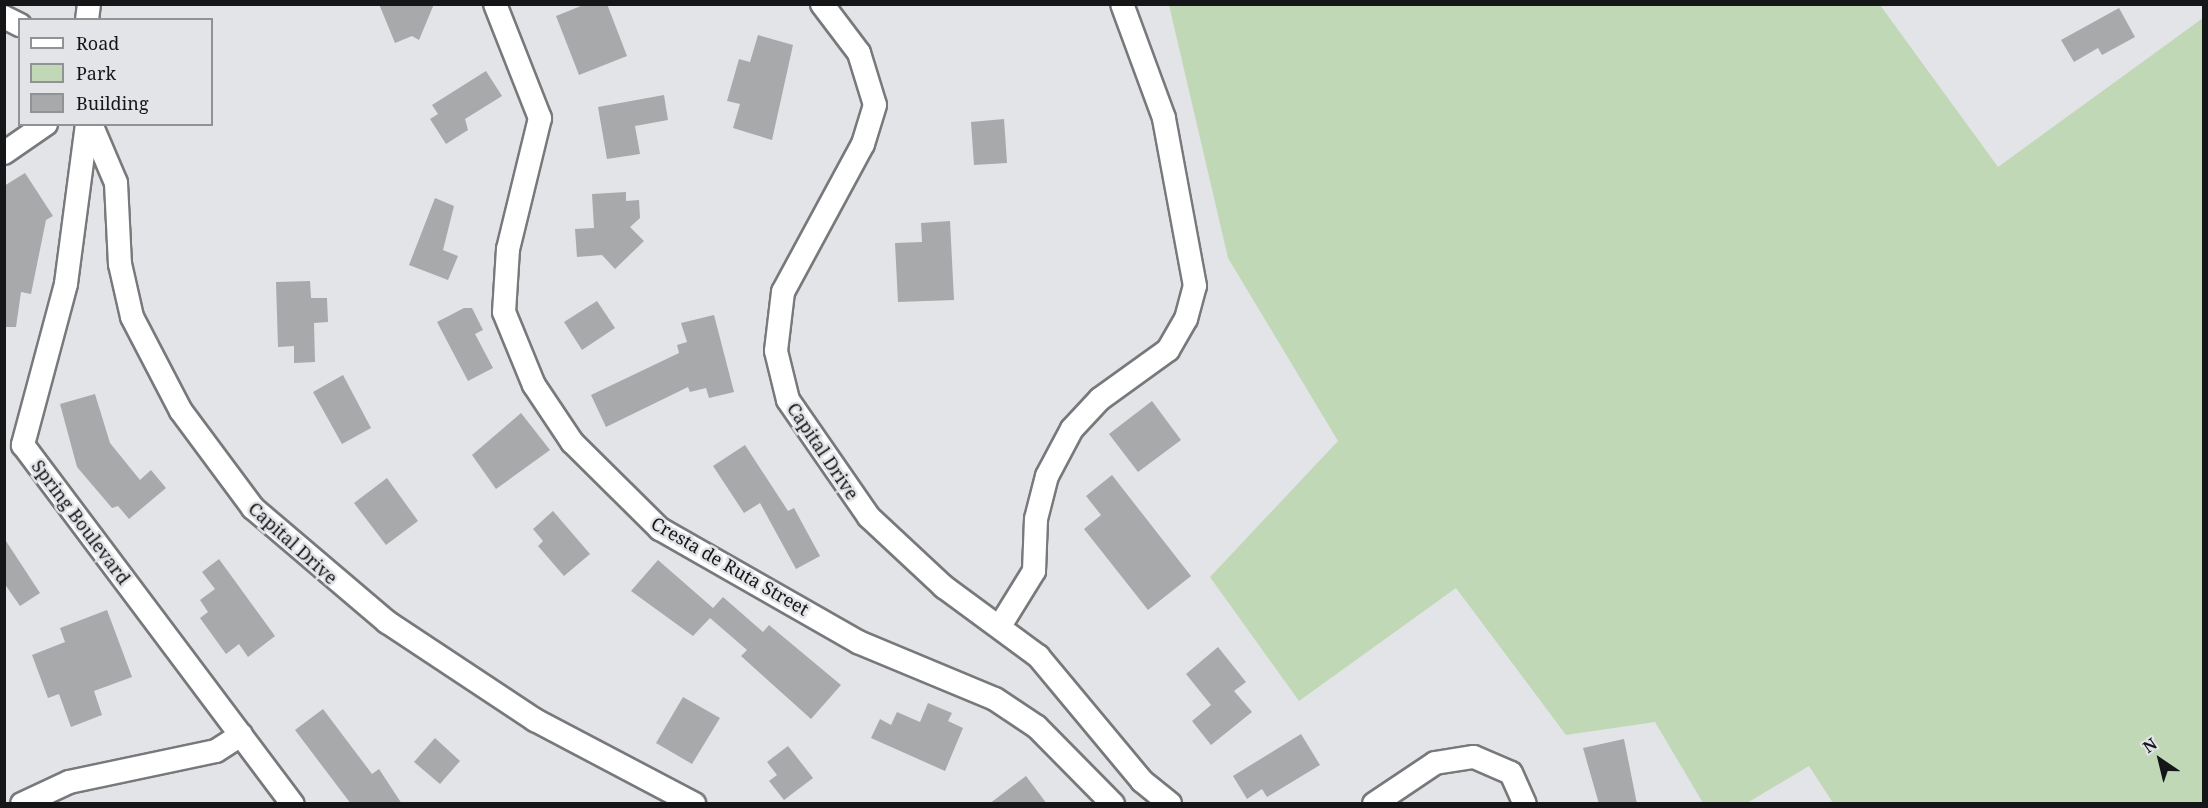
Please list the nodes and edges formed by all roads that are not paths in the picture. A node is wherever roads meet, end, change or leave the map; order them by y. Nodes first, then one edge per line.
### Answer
1 (495, 4) edge
2 (822, 4) edge
3 (1122, 4) edge
4 (4, 17) edge
5 (18, 24) edge
6 (43, 126) edge
7 (89, 126) edge
8 (90, 126) edge
9 (4, 153) edge
10 (4, 431) edge
11 (23, 445) junction
12 (1000, 626) junction
13 (241, 735) junction
14 (22, 804) edge
15 (293, 804) edge
16 (694, 804) edge
17 (1113, 804) edge
18 (1170, 804) edge
19 (1374, 804) edge
20 (1525, 804) edge

1 - 17 street, Cresta de Ruta Street
2 - 12 street, Capital Drive
3 - 12 street
4 - 5 street
6 - 9 street
7 - 11 street, Spring Boulevard
8 - 16 street, Capital Drive
10 - 11 street
11 - 13 street, Spring Boulevard
12 - 18 street, Capital Drive
13 - 14 street
13 - 15 street, Spring Boulevard
19 - 20 street

